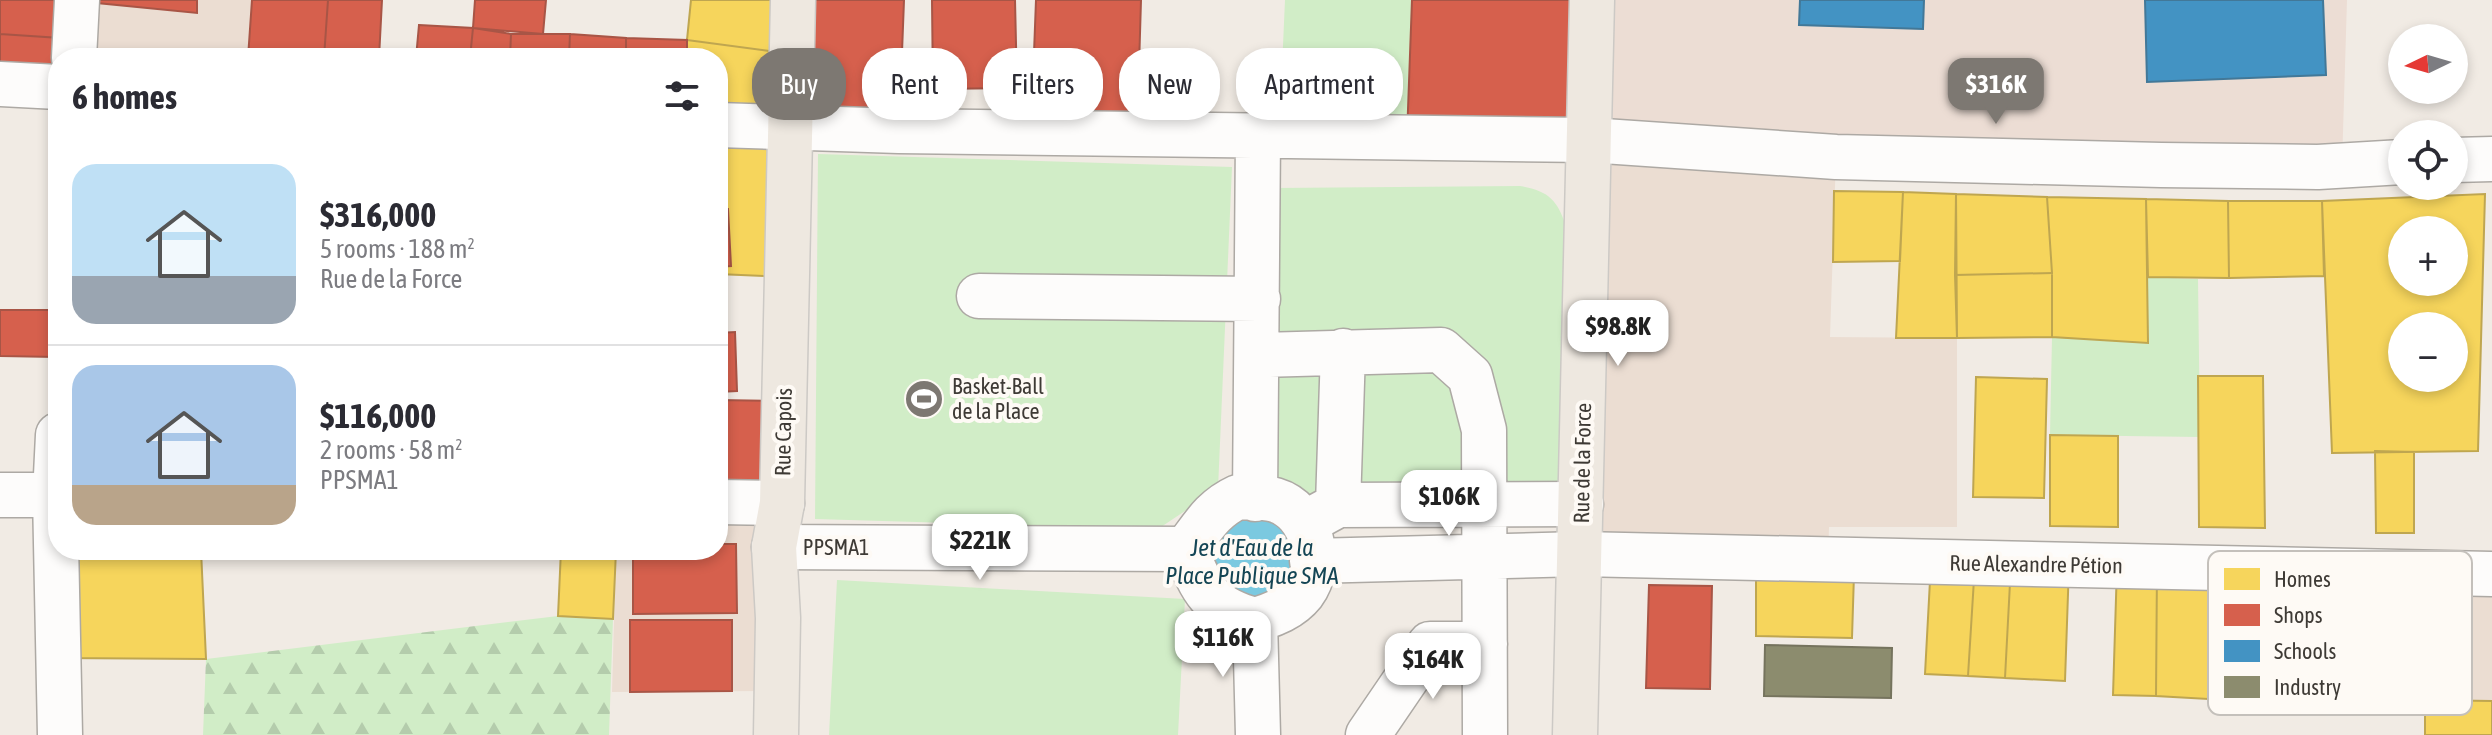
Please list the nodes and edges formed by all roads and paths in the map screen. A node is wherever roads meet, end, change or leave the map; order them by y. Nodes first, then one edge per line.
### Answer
1 (77, 0) edge
2 (793, 0) edge
3 (1592, 0) edge
4 (75, 48) edge
5 (0, 84) edge
6 (48, 86) edge
7 (728, 125) edge
8 (790, 128) junction
9 (1258, 136) junction
10 (1589, 140) junction
11 (2492, 159) edge
12 (2468, 160) edge
13 (2388, 163) edge
14 (979, 296) dead end
15 (1258, 299) junction
16 (1343, 351) junction
17 (1258, 355) junction
18 (0, 495) edge
19 (48, 495) edge
20 (1255, 499) junction
21 (728, 502) edge
22 (782, 503) junction
23 (1484, 503) junction
24 (1581, 504) junction
25 (1318, 529) junction
26 (774, 547) junction
27 (1186, 549) junction
28 (1580, 554) junction
29 (1484, 556) junction
30 (58, 560) edge
31 (2208, 568) edge
32 (2472, 574) edge
33 (2492, 574) edge
34 (1255, 620) junction
35 (1485, 644) junction
36 (60, 735) edge
37 (776, 735) edge
38 (1258, 735) edge
39 (1368, 735) edge
40 (1485, 735) edge
41 (1575, 735) edge

1 - 4 street
2 - 8 main road, Rue Capois
3 - 10 main road, Rue de la Force
5 - 6 street
7 - 8 street
8 - 9 street
8 - 22 main road, Rue Capois
9 - 10 street
9 - 15 street
10 - 13 street
10 - 24 main road, Rue de la Force
11 - 12 street
14 - 15 street
15 - 17 street
16 - 17 street
16 - 23 street
16 - 25 street
17 - 20 street
18 - 19 street
20 - 25 street
20 - 27 street
21 - 22 street
22 - 26 main road, Rue Capois
23 - 24 street
23 - 25 street
23 - 29 street
24 - 28 main road, Rue de la Force
25 - 29 street
25 - 34 street
26 - 27 street, PPSMA1
26 - 37 main road, Rue Capois
27 - 34 street
28 - 29 street
28 - 31 street, Rue Alexandre Pétion
28 - 41 main road, Rue de la Force
29 - 35 street
30 - 36 street
32 - 33 street, Rue Alexandre Pétion
34 - 38 street
35 - 39 street
35 - 40 street

